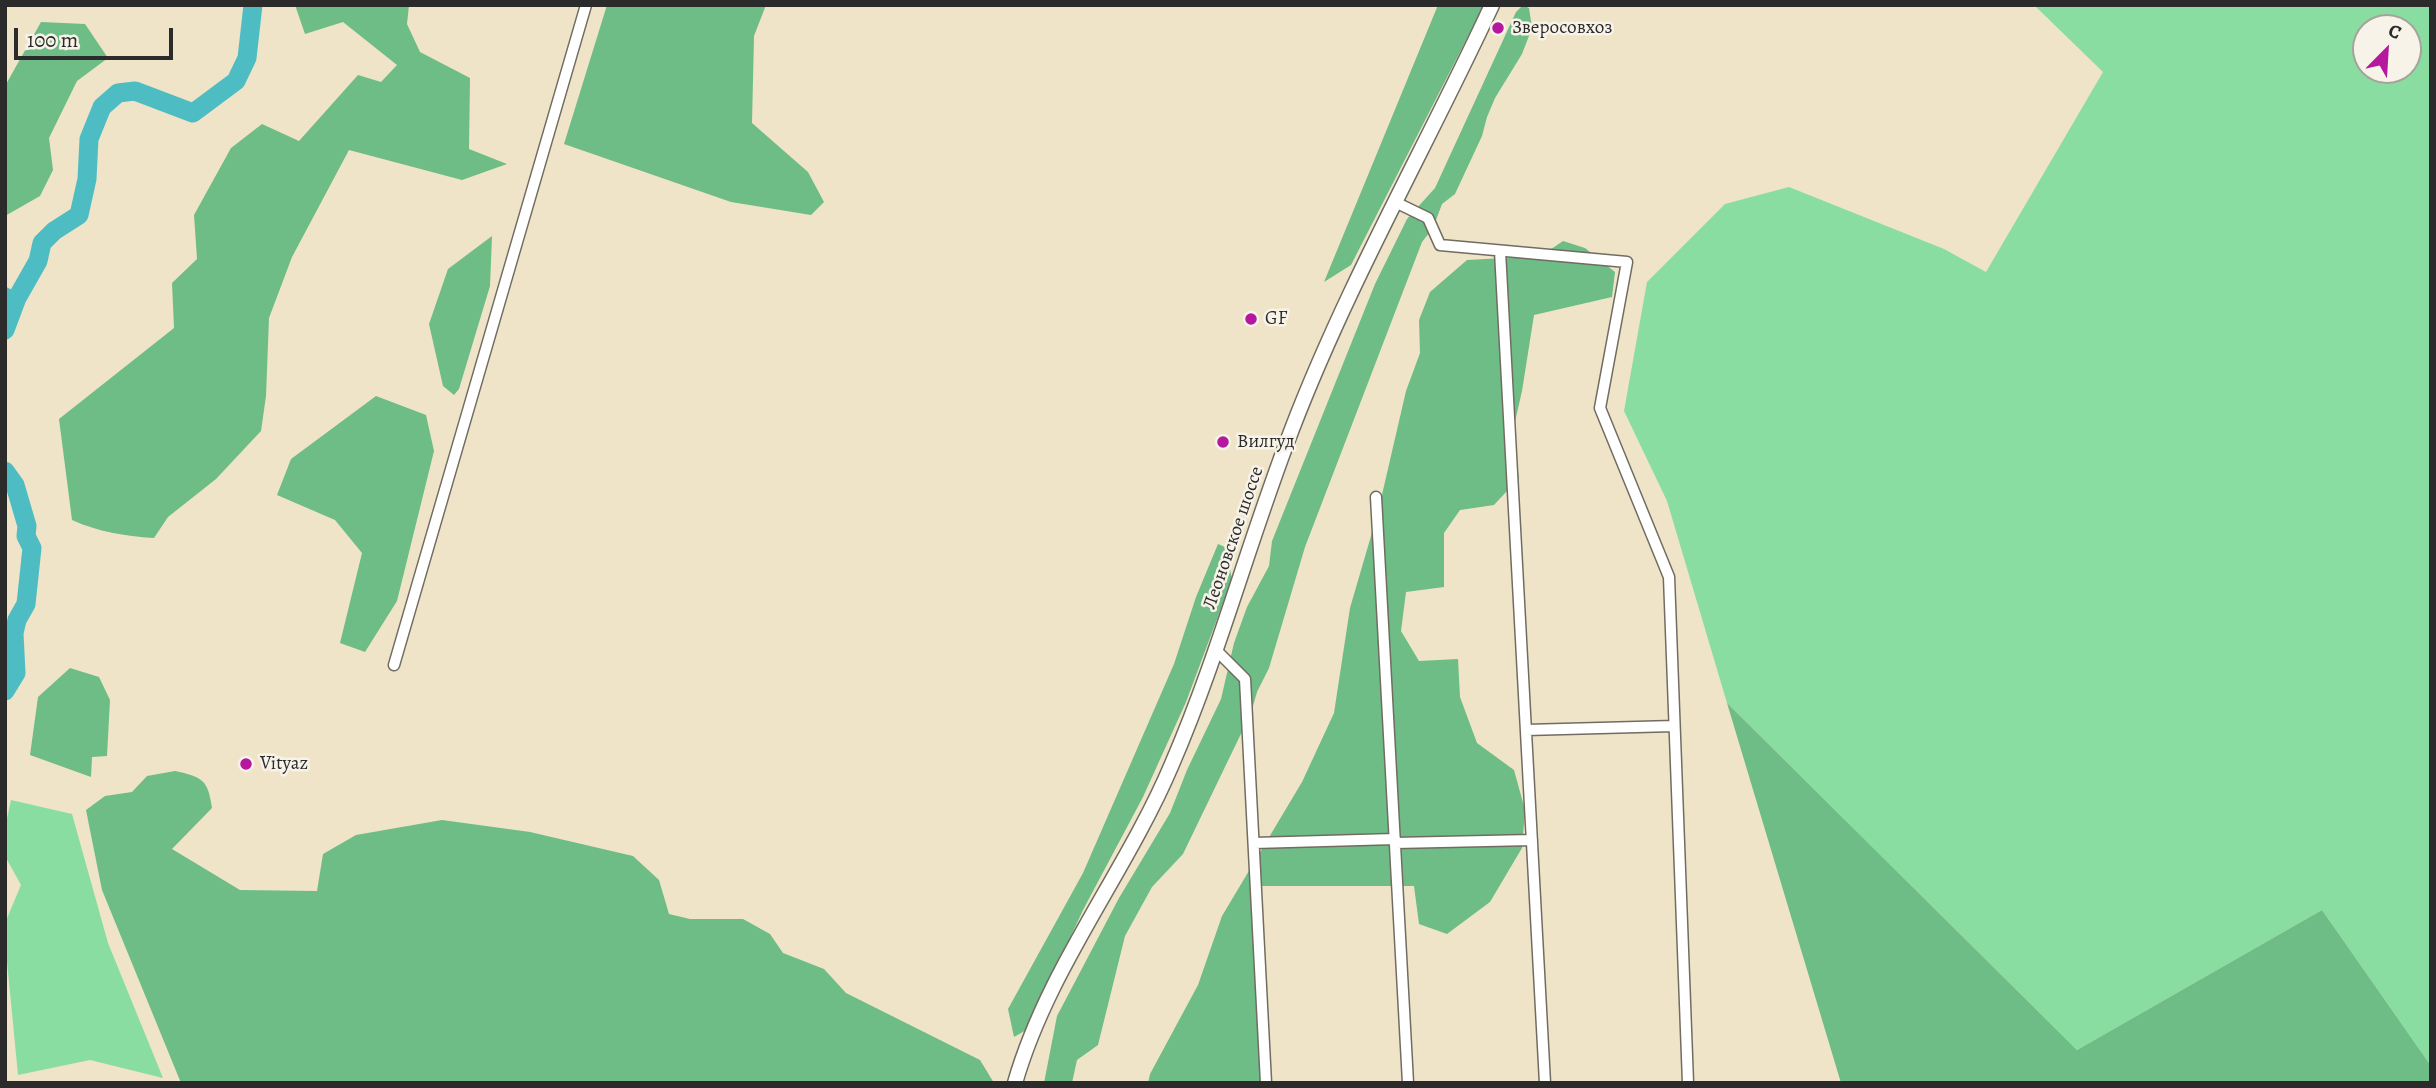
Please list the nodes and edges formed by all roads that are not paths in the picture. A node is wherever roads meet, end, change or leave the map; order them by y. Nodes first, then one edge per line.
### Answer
1 (586, 5) edge
2 (1492, 5) edge
3 (1395, 202) junction
4 (1500, 251) junction
5 (1376, 497) dead end
6 (1216, 650) junction
7 (394, 665) dead end
8 (1674, 726) junction
9 (1526, 730) junction
10 (1532, 839) junction
11 (1395, 841) junction
12 (1254, 843) junction
13 (1015, 1083) edge
14 (1266, 1083) edge
15 (1408, 1083) edge
16 (1545, 1083) edge
17 (1688, 1083) edge

1 - 7 street
2 - 3 main road, Леоновское шоссе
3 - 4 street
3 - 6 main road, Леоновское шоссе
4 - 8 street
4 - 9 street
5 - 11 street
6 - 12 street
6 - 13 main road, Леоновское шоссе
8 - 9 street
8 - 17 street
9 - 10 street
10 - 11 street
10 - 16 street
11 - 12 street
11 - 15 street
12 - 14 street

